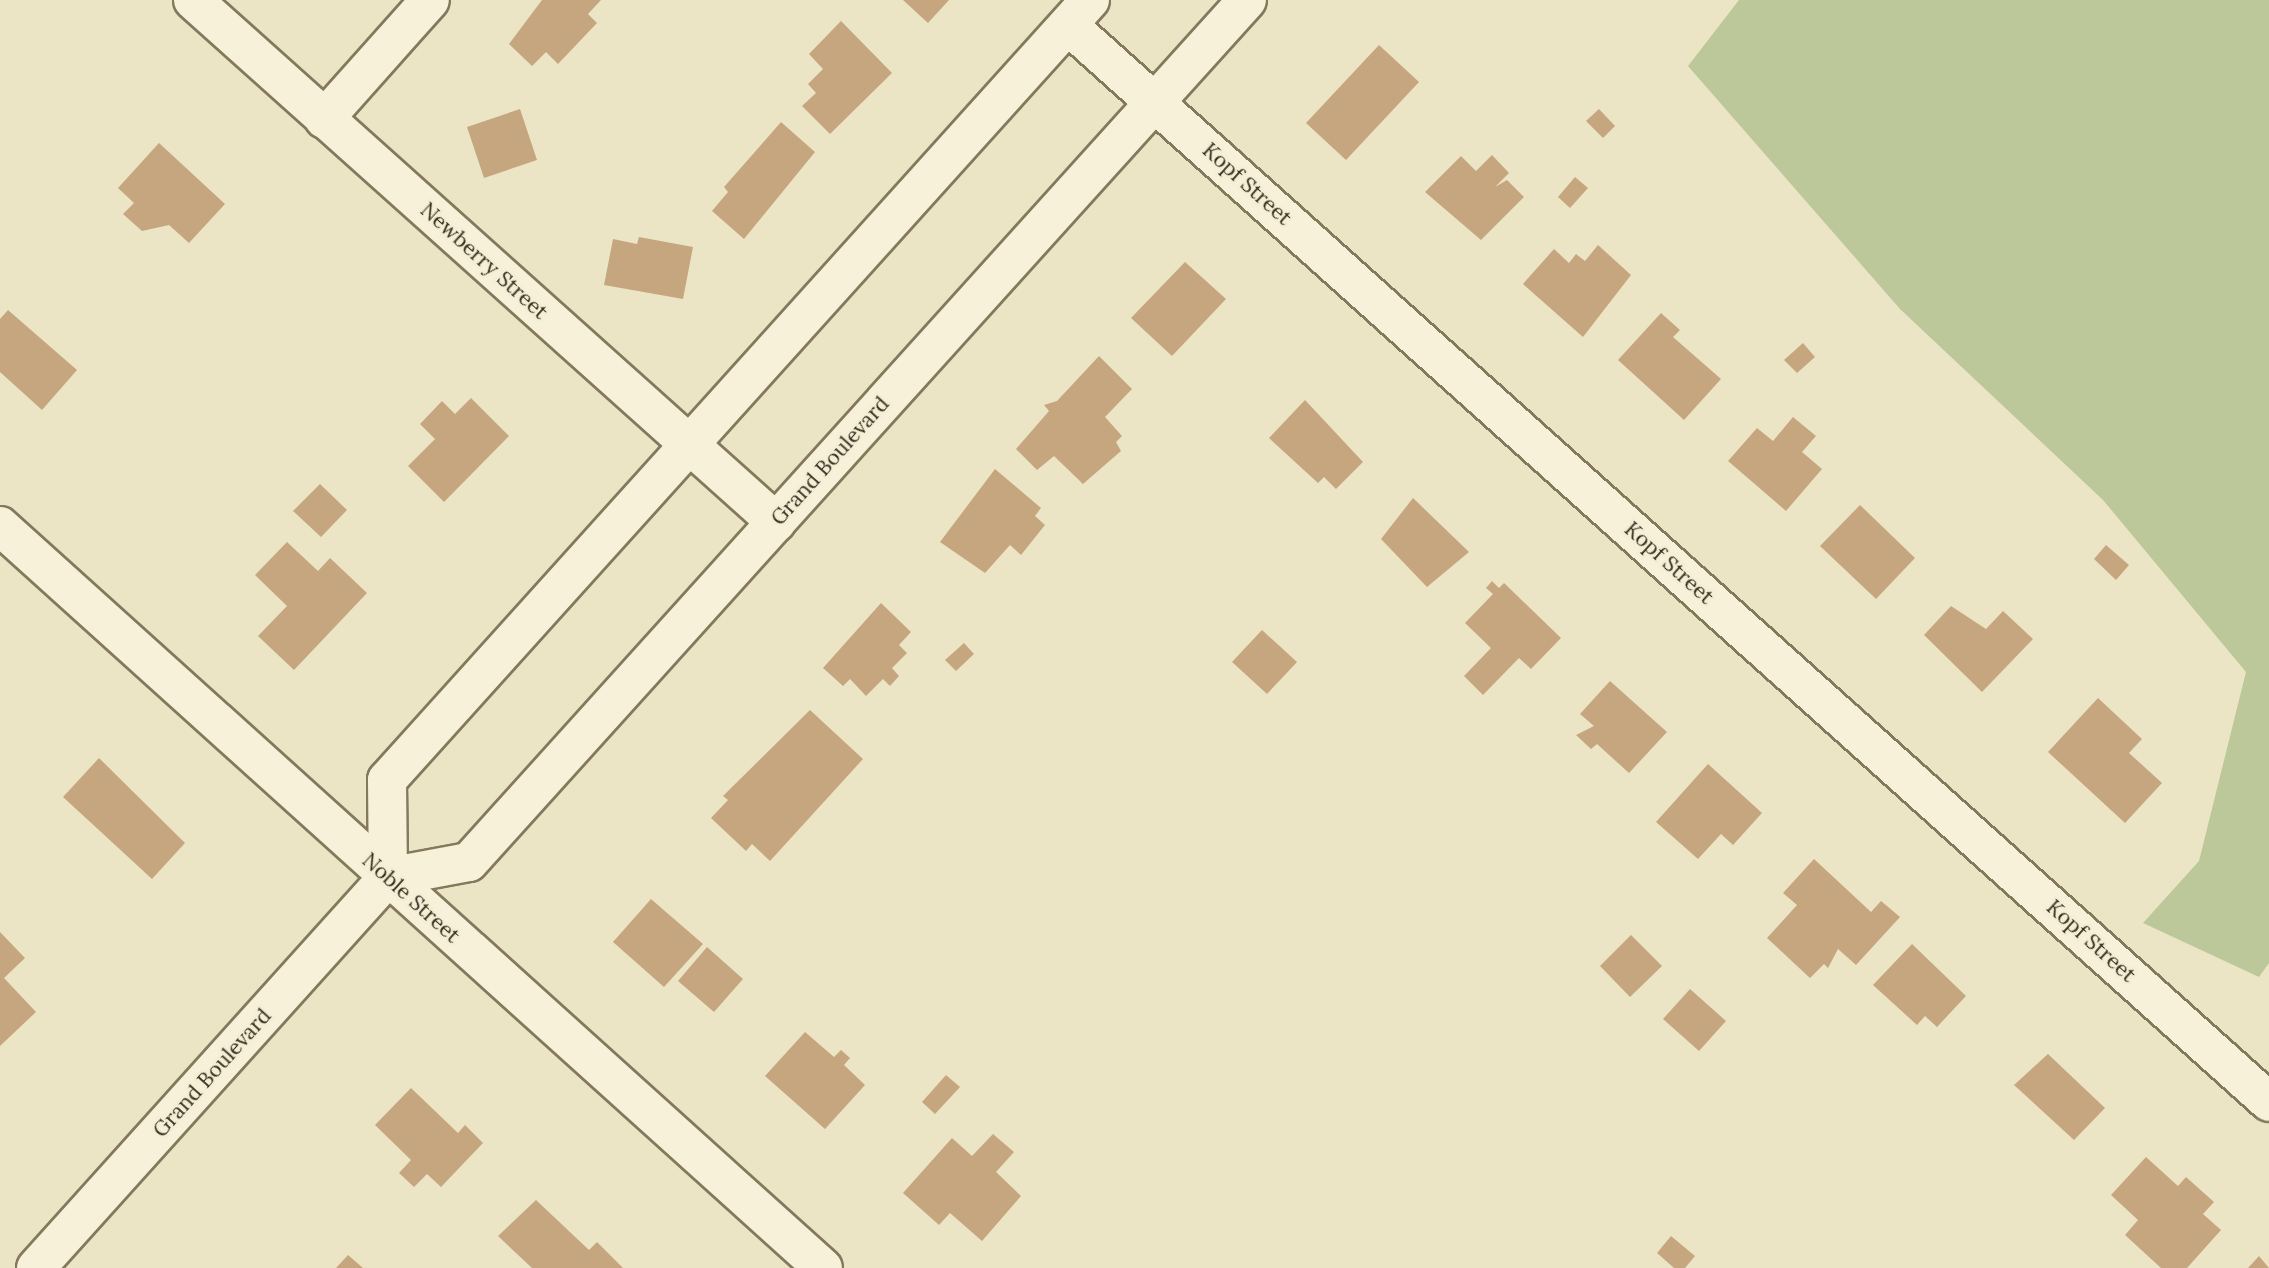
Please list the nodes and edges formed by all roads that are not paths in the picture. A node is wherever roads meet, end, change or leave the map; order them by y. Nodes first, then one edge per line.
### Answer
1 (193, 0) edge
2 (430, 0) edge
3 (1247, 0) edge
4 (1079, 13) edge
5 (1155, 101) junction
6 (324, 119) junction
7 (690, 445) junction
8 (776, 522) junction
9 (0, 526) edge
10 (388, 877) junction
11 (2269, 1102) edge
12 (36, 1268) edge
13 (823, 1268) edge

1 - 6 street, Newberry Street
2 - 6 street
3 - 5 street, Grand Boulevard
4 - 5 street, Kopf Street
4 - 7 street
5 - 8 street, Grand Boulevard
5 - 11 street, Kopf Street
6 - 7 street, Newberry Street
7 - 8 street, Newberry Street
7 - 10 street
8 - 10 street, Grand Boulevard
9 - 10 street, Noble Street
10 - 12 street, Grand Boulevard
10 - 13 street, Noble Street

